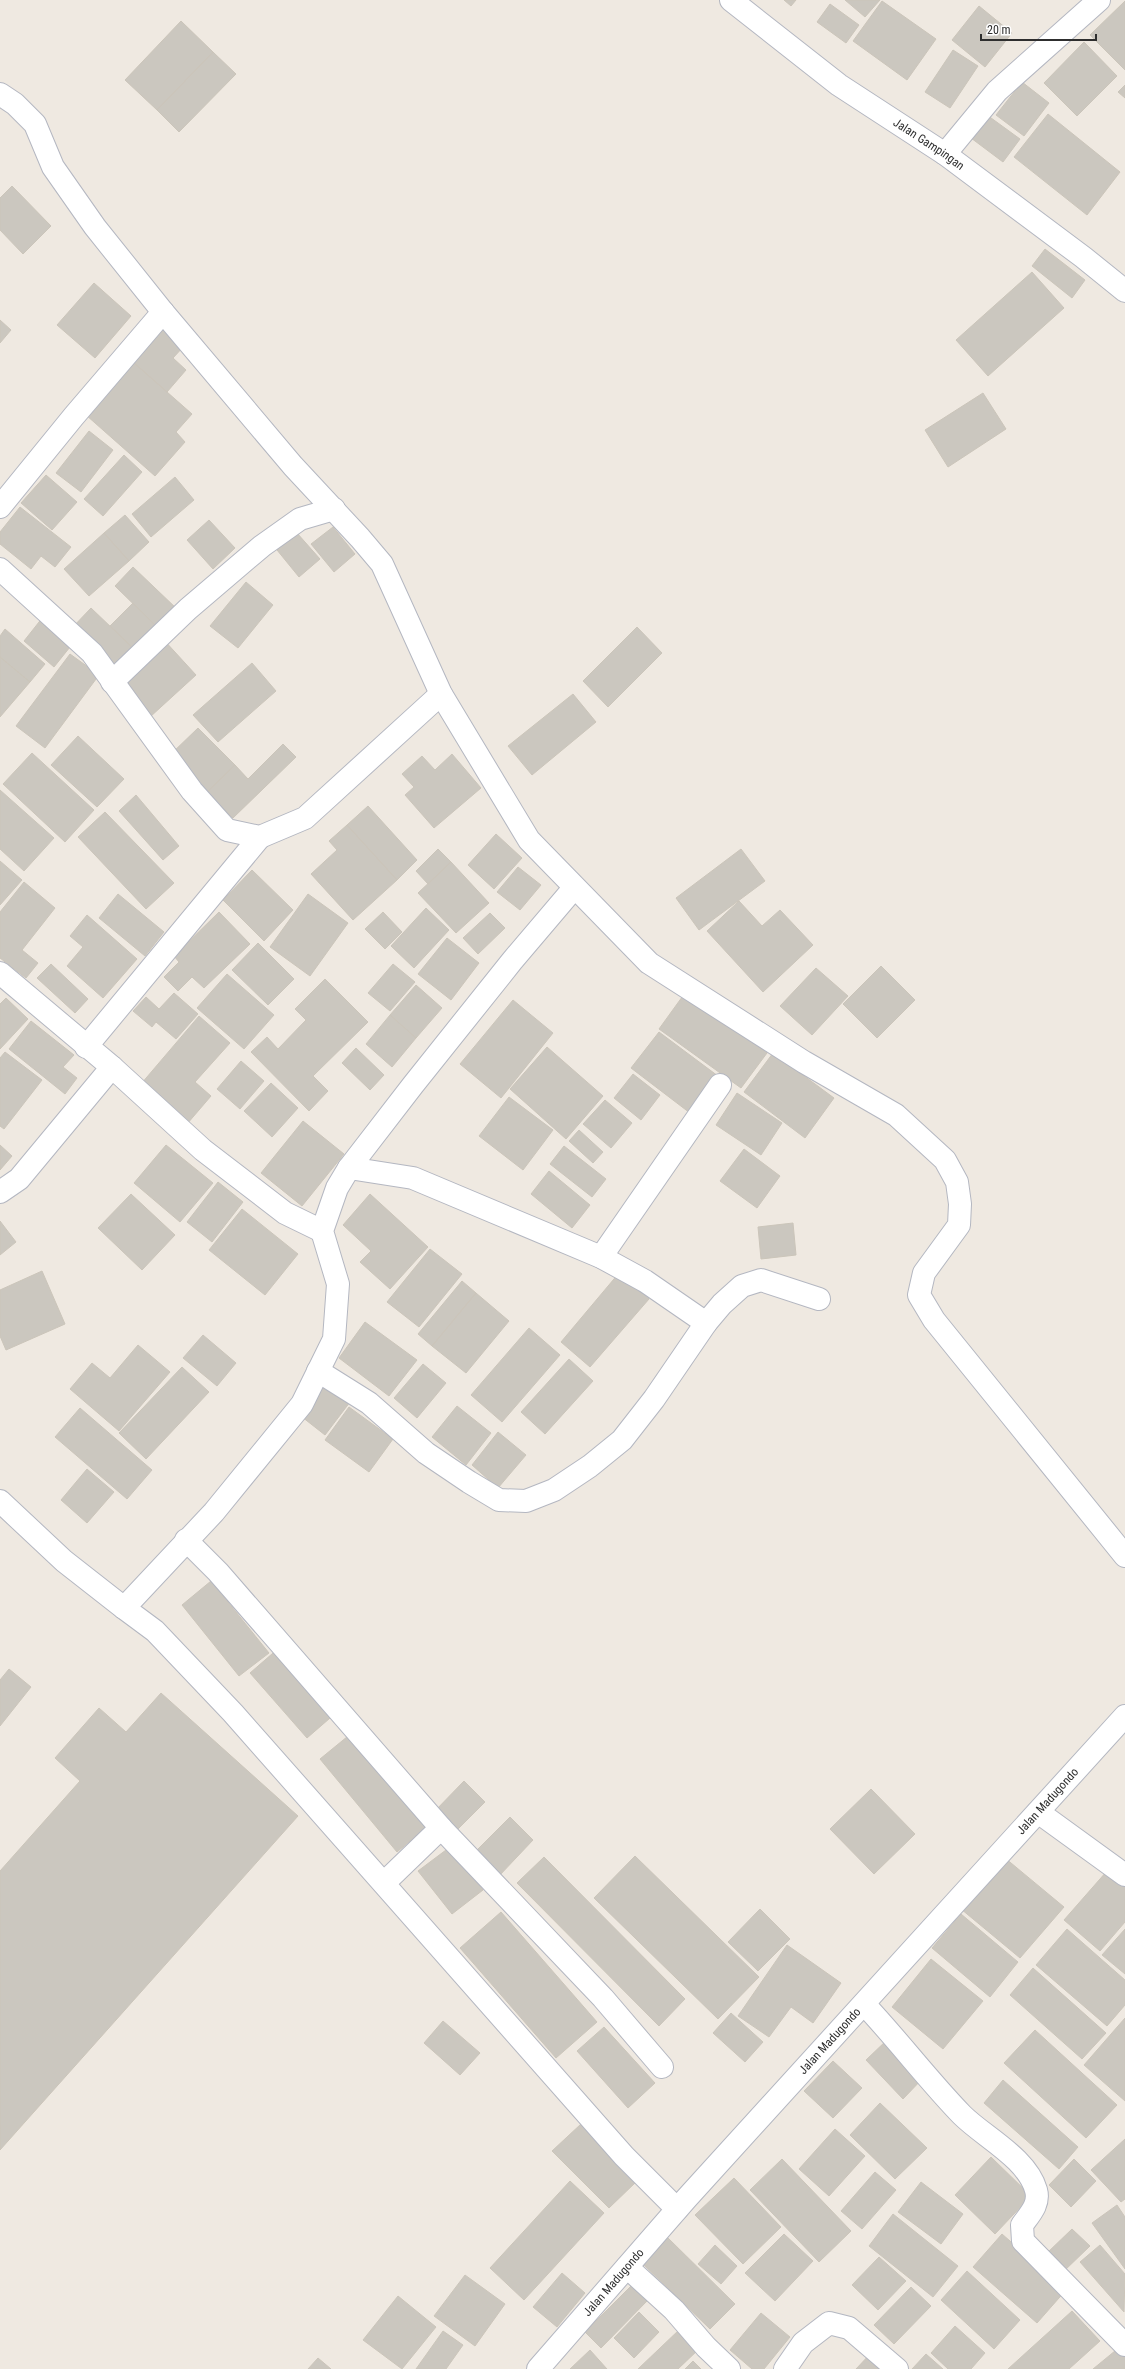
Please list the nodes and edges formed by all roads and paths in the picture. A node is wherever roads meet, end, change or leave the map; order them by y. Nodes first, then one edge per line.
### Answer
1 (731, 0) edge
2 (1099, 0) edge
3 (0, 94) edge
4 (945, 154) junction
5 (1125, 291) edge
6 (163, 312) junction
7 (0, 507) edge
8 (334, 509) junction
9 (0, 569) edge
10 (112, 682) junction
11 (441, 694) junction
12 (260, 837) junction
13 (574, 888) junction
14 (0, 973) edge
15 (86, 1047) junction
16 (112, 1067) junction
17 (720, 1085) dead end
18 (349, 1168) junction
19 (0, 1192) edge
20 (322, 1231) junction
21 (601, 1257) junction
22 (819, 1299) dead end
23 (706, 1323) junction
24 (318, 1371) junction
25 (0, 1501) edge
26 (186, 1540) junction
27 (1125, 1556) edge
28 (124, 1608) junction
29 (1125, 1716) edge
30 (1038, 1812) junction
31 (441, 1828) junction
32 (1125, 1875) edge
33 (384, 1883) junction
34 (864, 2004) junction
35 (662, 2067) dead end
36 (677, 2209) junction
37 (627, 2267) junction
38 (1124, 2343) edge
39 (538, 2369) edge
40 (729, 2369) edge
41 (785, 2369) edge
42 (897, 2369) edge

1 - 4 street, Jalan Gampingan
2 - 4 street
3 - 6 street
4 - 5 street, Jalan Gampingan
6 - 7 street
6 - 8 street
8 - 10 street
8 - 11 street
9 - 10 street
10 - 12 street
11 - 12 street
11 - 13 street
12 - 15 street
13 - 18 street
13 - 27 street
14 - 15 street
15 - 16 street
16 - 19 street
16 - 20 street
17 - 21 street
18 - 20 street
18 - 21 street
20 - 24 street
21 - 23 street
22 - 23 street
23 - 24 street
24 - 26 street
25 - 28 street
26 - 28 street
26 - 31 street
28 - 33 street
29 - 30 street, Jalan Madugondo
30 - 32 street
30 - 34 street, Jalan Madugondo
31 - 33 street
31 - 35 street
33 - 36 street
34 - 36 street, Jalan Madugondo
34 - 38 street
36 - 37 street, Jalan Madugondo
37 - 39 street, Jalan Madugondo
37 - 40 street
41 - 42 street

